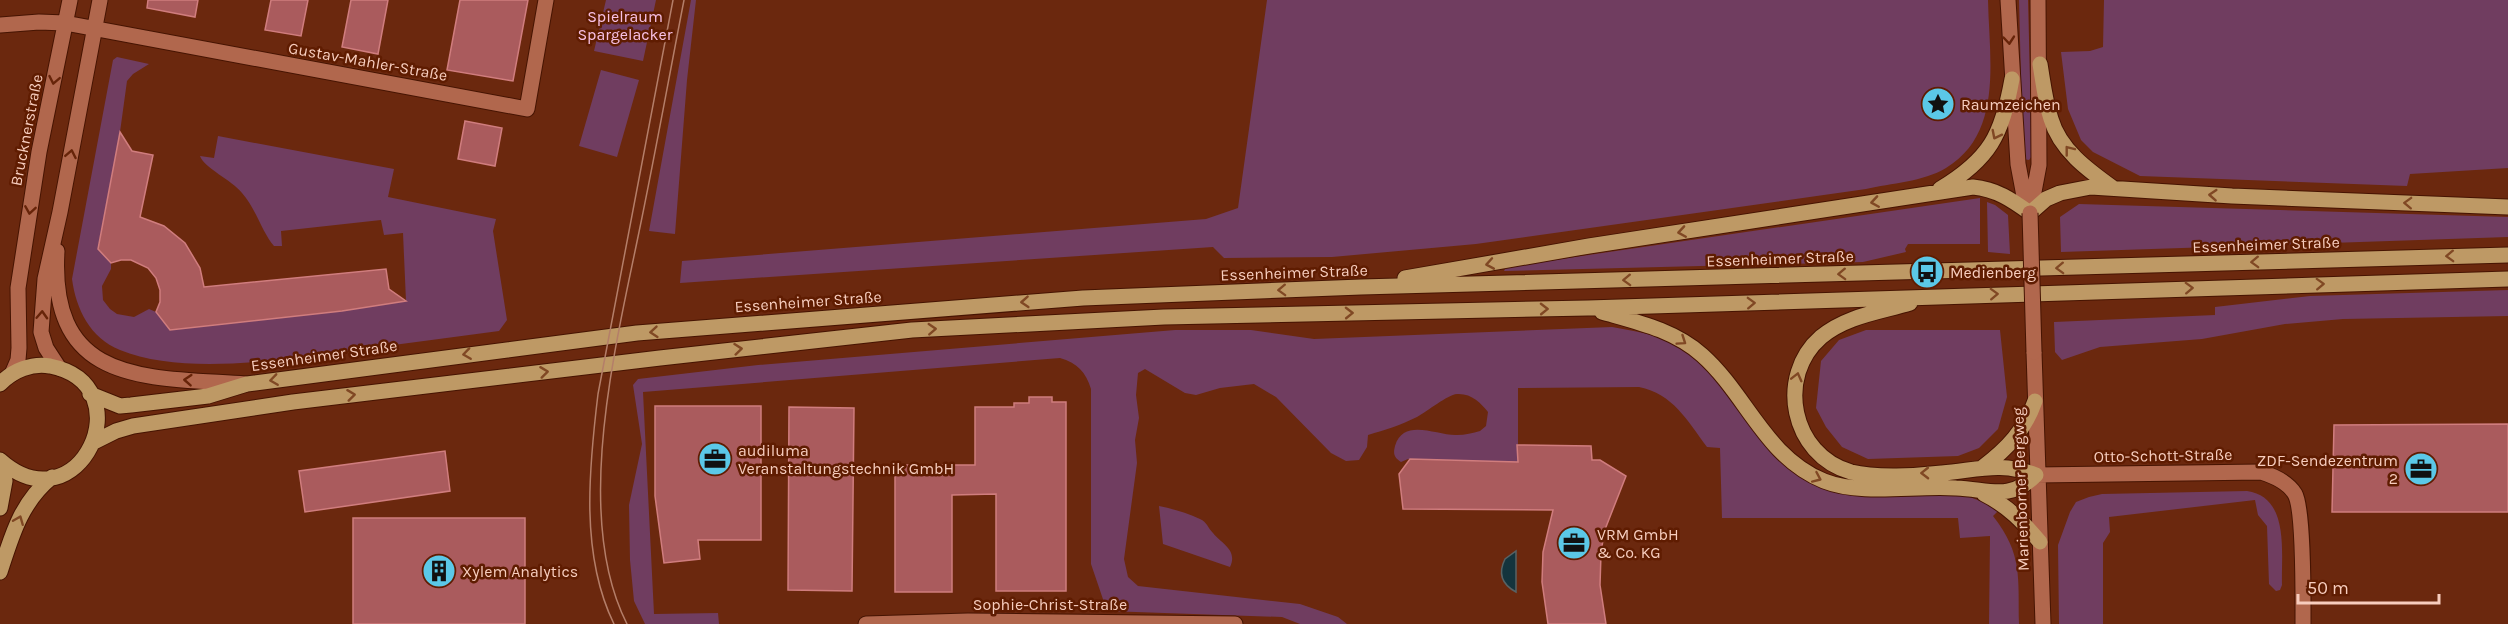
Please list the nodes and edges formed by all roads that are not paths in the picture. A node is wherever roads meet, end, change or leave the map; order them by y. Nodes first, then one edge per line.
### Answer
1 (70, 0) edge
2 (100, 0) edge
3 (546, 0) edge
4 (2008, 0) edge
5 (2038, 0) edge
6 (65, 23) junction
7 (0, 25) edge
8 (94, 27) junction
9 (2040, 63) junction
10 (2012, 79) junction
11 (2113, 188) junction
12 (1933, 193) junction
13 (2508, 207) edge
14 (60, 212) junction
15 (2030, 213) junction
16 (2508, 255) edge
17 (2508, 279) edge
18 (1361, 287) junction
19 (1935, 297) junction
20 (1587, 308) junction
21 (59, 368) junction
22 (6, 379) edge
23 (247, 384) junction
24 (90, 394) junction
25 (2035, 401) junction
26 (94, 442) junction
27 (1, 460) edge
28 (1983, 466) junction
29 (2036, 475) junction
30 (52, 477) junction
31 (1979, 491) junction
32 (0, 508) edge
33 (2040, 542) junction
34 (0, 572) edge
35 (866, 624) edge
36 (1235, 624) edge
37 (2043, 624) edge
38 (2303, 624) edge

1 - 6 street, Brucknerstraße
2 - 8 street
3 - 8 street, Gustav-Mahler-Straße
4 -> 10 street
5 - 9 street
6 - 7 street
6 - 8 street
6 -> 22 street, Brucknerstraße
14 -> 8 street
11 -> 9 main road
9 - 15 street
10 -> 12 main road
10 - 15 street
13 -> 11 main road
11 - 15 main road
12 - 15 main road
12 -> 18 main road
21 -> 14 street
23 -> 14 street
15 - 25 street, Marienborner Bergweg, bridge
16 -> 18 main road, Essenheimer Straße
19 -> 17 main road
18 -> 23 main road, Essenheimer Straße
20 -> 19 main road
28 -> 19 main road
26 -> 20 main road
20 -> 31 main road
21 - 22 main road
21 - 24 main road
23 - 24 main road, Essenheimer Straße
24 - 26 main road
25 - 28 main road
25 - 29 street, Marienborner Bergweg
26 - 30 main road
27 - 30 main road
27 - 32 main road
28 - 29 main road
29 - 31 main road
29 - 33 street, Marienborner Bergweg
29 - 38 street, Otto-Schott-Straße
34 -> 30 main road
31 - 33 main road
33 - 37 street, Marienborner Bergweg
35 - 36 street, Sophie-Christ-Straße

